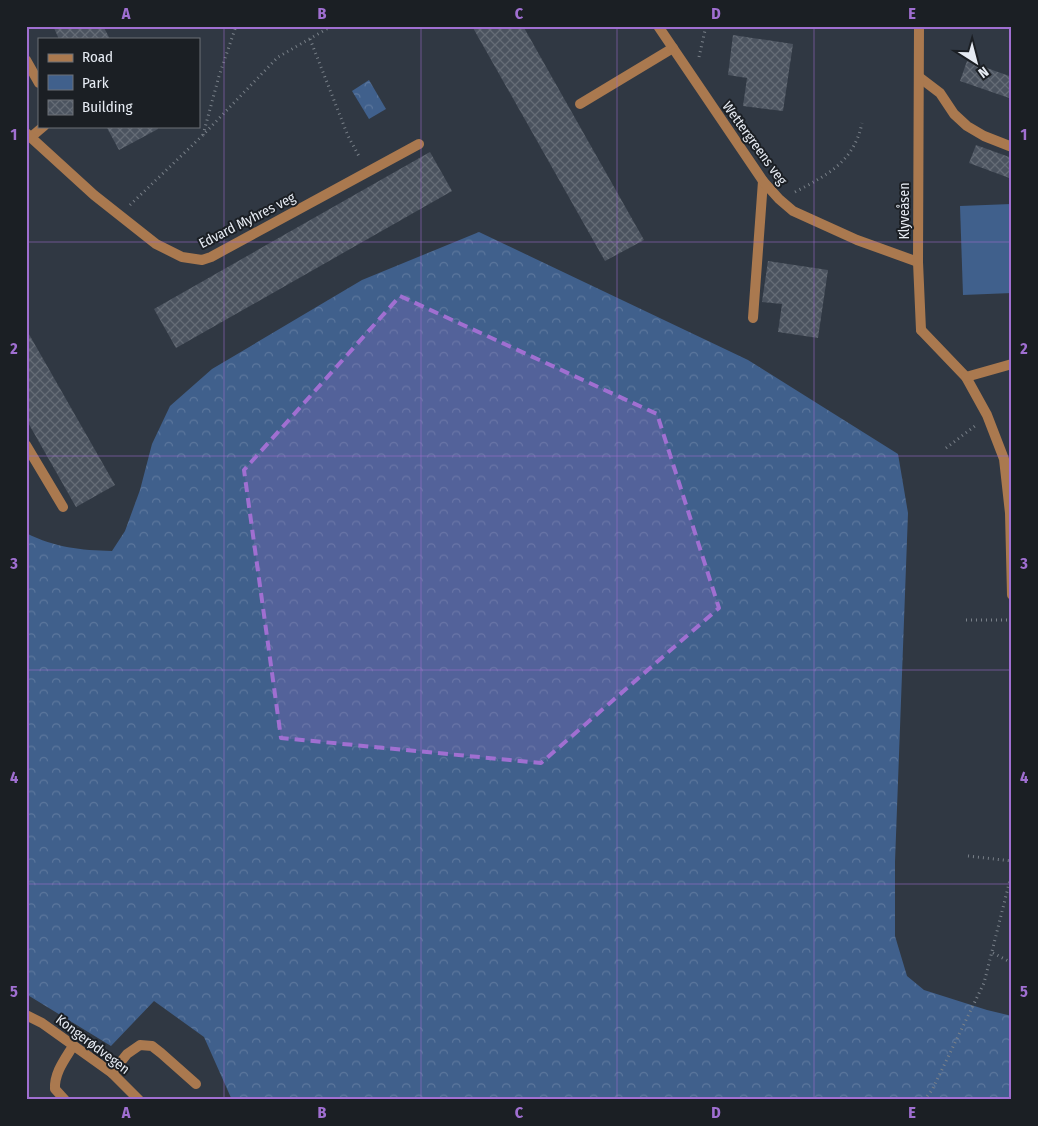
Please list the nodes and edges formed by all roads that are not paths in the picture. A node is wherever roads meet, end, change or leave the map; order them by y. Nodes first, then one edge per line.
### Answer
1 (658, 26) edge
2 (919, 26) edge
3 (673, 48) junction
4 (26, 60) edge
5 (919, 77) junction
6 (38, 81) edge
7 (580, 104) dead end
8 (41, 128) edge
9 (29, 135) edge
10 (419, 144) dead end
11 (1012, 147) edge
12 (763, 181) junction
13 (918, 262) junction
14 (753, 318) dead end
15 (1012, 364) edge
16 (966, 377) junction
17 (26, 445) edge
18 (63, 507) dead end
19 (1012, 595) edge
20 (26, 1015) edge
21 (74, 1046) junction
22 (112, 1073) junction
23 (196, 1084) dead end
24 (65, 1100) edge
25 (139, 1100) edge

1 - 3 street, Wettergreens veg
2 - 5 street, Klyveåsen
3 - 7 street
3 - 12 street, Wettergreens veg
4 - 6 street
5 - 11 street
5 - 13 street, Klyveåsen
8 - 9 street
9 - 10 street, Edvard Myhres veg
12 - 13 street, Wettergreens veg
12 - 14 street
13 - 16 street, Klyveåsen
15 - 16 street
16 - 19 street, Klyveåsen
17 - 18 street
20 - 21 street, Kongerødvegen
21 - 22 street, Kongerødvegen
21 - 24 street
22 - 23 street
22 - 25 street, Kongerødvegen

